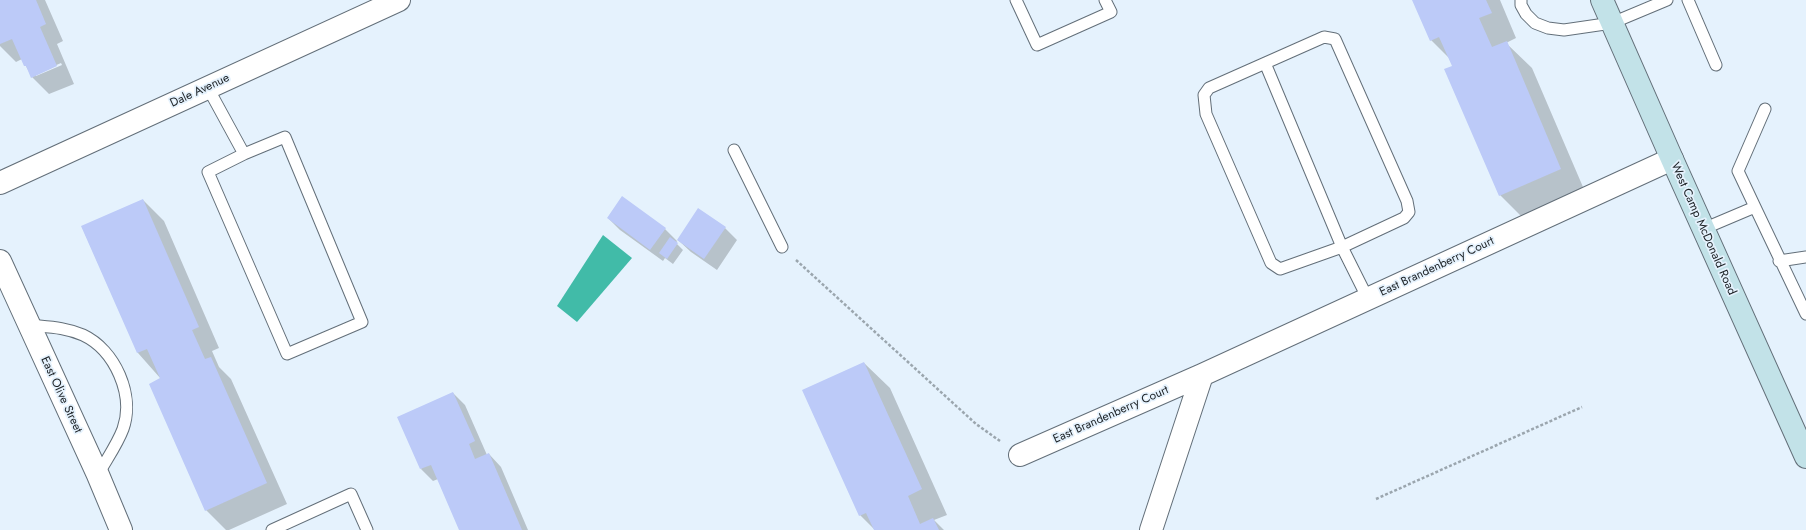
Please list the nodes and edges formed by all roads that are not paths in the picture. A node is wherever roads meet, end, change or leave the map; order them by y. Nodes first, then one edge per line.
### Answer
1 (399, 0) edge
2 (1016, 0) edge
3 (1105, 0) edge
4 (1521, 0) edge
5 (1602, 0) edge
6 (1667, 0) edge
7 (1688, 0) edge
8 (1612, 23) junction
9 (1264, 63) junction
10 (1716, 65) dead end
11 (208, 88) junction
12 (1765, 108) dead end
13 (734, 150) dead end
14 (244, 154) junction
15 (1672, 159) junction
16 (0, 183) edge
17 (1755, 208) junction
18 (1703, 229) junction
19 (782, 247) road end
20 (1342, 247) junction
21 (1806, 257) edge
22 (0, 261) edge
23 (1779, 261) junction
24 (1800, 291) edge
25 (1368, 299) junction
26 (1806, 314) edge
27 (29, 326) junction
28 (1202, 375) junction
29 (1020, 455) road end
30 (1806, 457) edge
31 (98, 475) junction
32 (121, 530) edge
33 (272, 530) edge
34 (367, 530) edge
35 (1151, 530) edge

1 - 11 street, Dale Avenue
2 - 3 lane
4 - 8 lane
5 - 8 main road, West Camp McDonald Road
6 - 8 lane
7 - 10 lane
8 - 15 main road, West Camp McDonald Road
9 - 20 lane
9 - 20 lane
9 - 20 lane
11 - 14 lane
11 - 16 street, Dale Avenue
12 - 17 lane
13 - 19 lane
14 - 14 lane
15 - 18 main road, West Camp McDonald Road
15 - 25 street, East Brandenberry Court
17 - 18 lane
17 - 23 lane
18 - 30 main road, West Camp McDonald Road
20 - 25 lane
21 - 23 lane
22 - 27 street, East Olive Street
23 - 24 lane
24 - 26 lane
25 - 28 street, East Brandenberry Court
27 - 31 street, East Olive Street
27 - 31 lane
28 - 29 street, East Brandenberry Court
28 - 35 street
31 - 32 street, East Olive Street
33 - 34 lane

